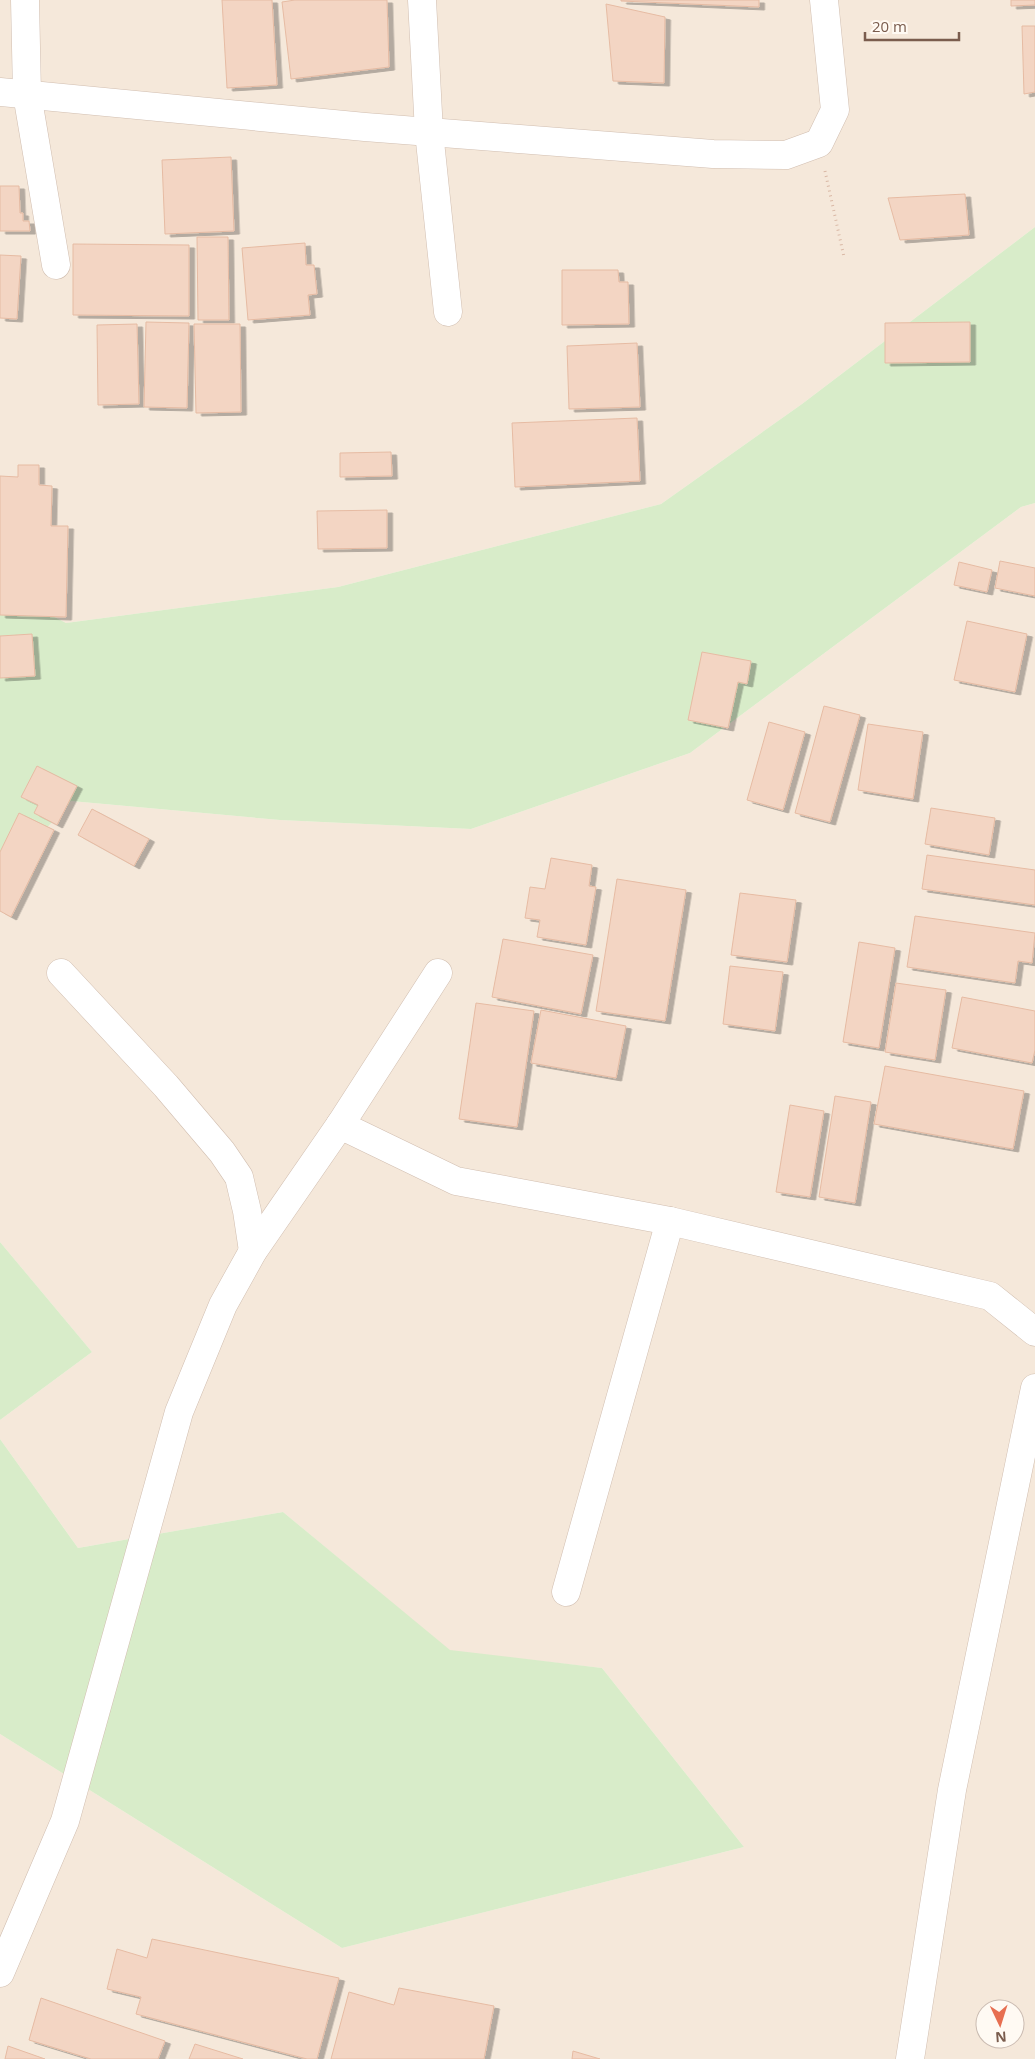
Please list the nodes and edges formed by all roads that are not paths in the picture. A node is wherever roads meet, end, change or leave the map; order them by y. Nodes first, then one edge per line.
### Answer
1 (25, 0) edge
2 (422, 0) edge
3 (824, 0) edge
4 (0, 92) edge
5 (27, 94) junction
6 (429, 132) junction
7 (56, 265) dead end
8 (448, 312) dead end
9 (61, 973) dead end
10 (438, 974) dead end
11 (340, 1125) junction
12 (670, 1221) junction
13 (253, 1251) junction
14 (1035, 1332) edge
15 (1035, 1388) edge
16 (566, 1592) dead end
17 (0, 1973) edge
18 (910, 2059) edge

1 - 5 street
2 - 6 street
3 - 6 street
4 - 5 street
5 - 6 street
5 - 7 street
6 - 8 street
9 - 13 street
10 - 11 street
11 - 12 street
11 - 13 street
12 - 14 street
12 - 16 street
13 - 17 street
15 - 18 street

